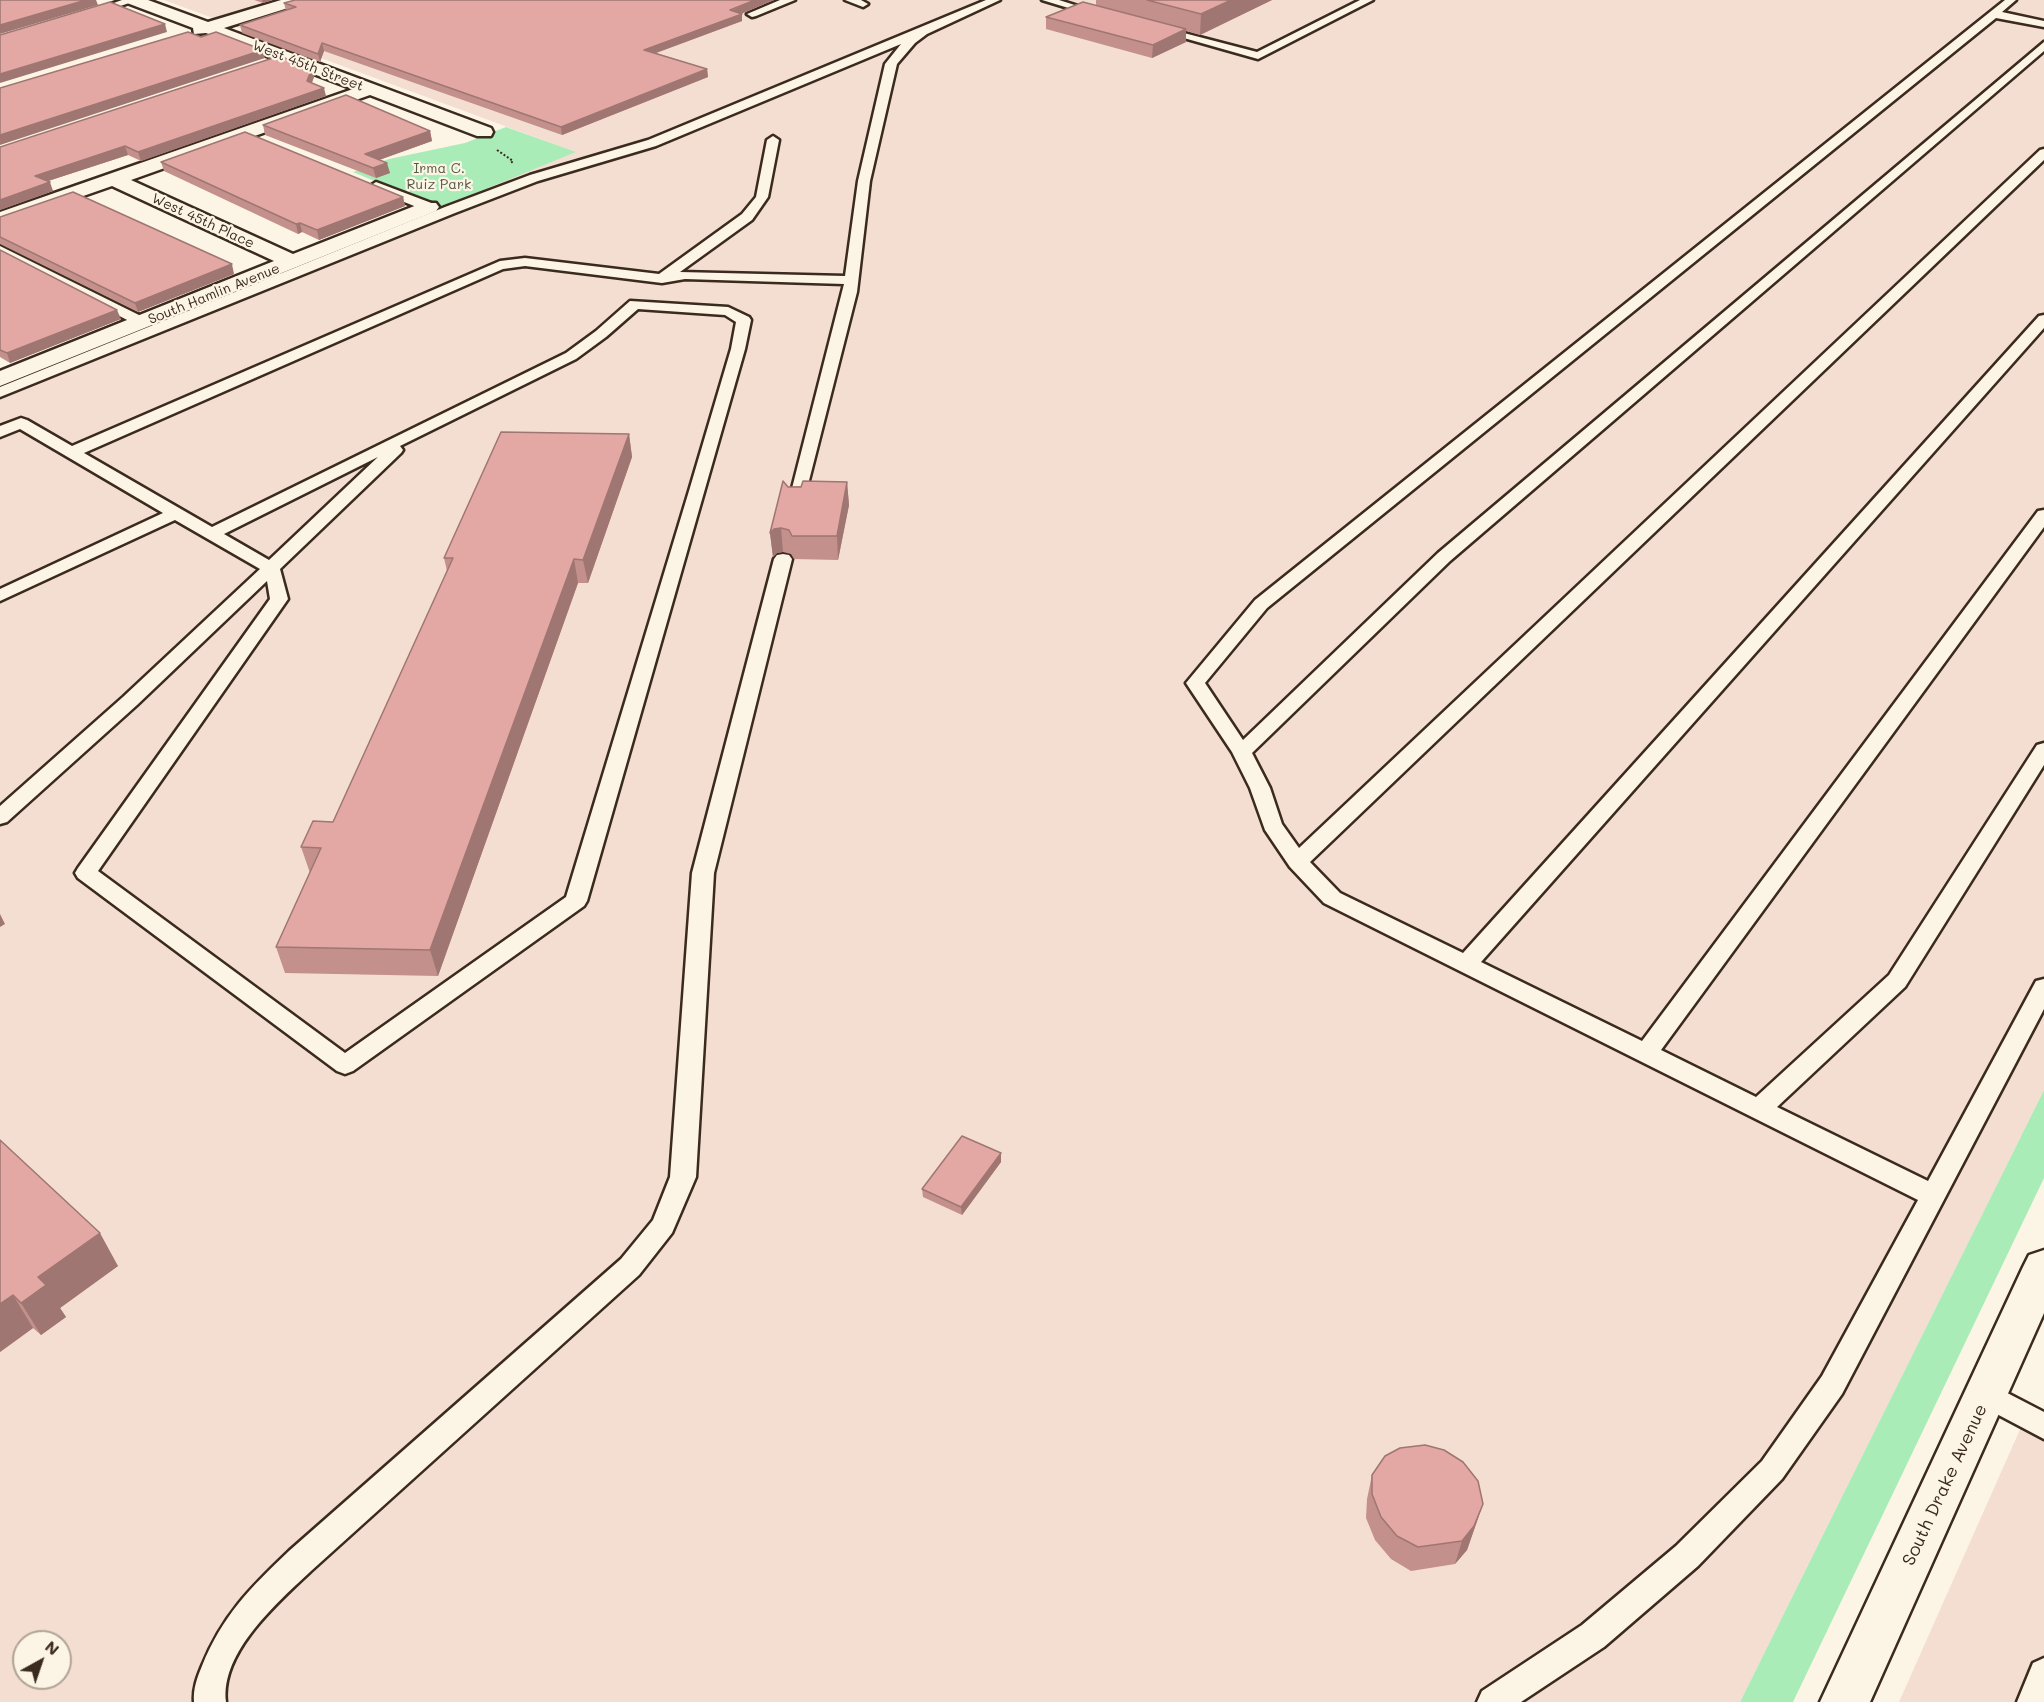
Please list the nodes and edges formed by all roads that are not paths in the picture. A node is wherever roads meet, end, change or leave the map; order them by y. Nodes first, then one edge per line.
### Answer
1 (133, 0) edge
2 (298, 0) edge
3 (790, 0) edge
4 (850, 0) edge
5 (994, 0) edge
6 (1047, 0) edge
7 (1368, 0) edge
8 (2011, 0) edge
9 (863, 4) dead end
10 (752, 14) edge
11 (1994, 14) junction
12 (78, 16) edge
13 (1112, 17) edge
14 (2044, 24) edge
15 (1145, 26) edge
16 (206, 28) junction
17 (923, 31) junction
18 (185, 34) edge
19 (2044, 45) edge
20 (285, 57) junction
21 (263, 64) edge
22 (370, 89) junction
23 (484, 132) dead end
24 (773, 140) dead end
25 (2044, 153) edge
26 (113, 179) junction
27 (360, 180) edge
28 (429, 207) joint
29 (0, 219) edge
30 (0, 250) edge
31 (293, 262) junction
32 (663, 279) junction
33 (851, 286) junction
34 (635, 304) junction
35 (2044, 319) edge
36 (142, 322) junction
37 (0, 379) edge
38 (0, 392) edge
39 (0, 432) edge
40 (412, 434) junction
41 (72, 452) junction
42 (796, 504) edge
43 (176, 513) junction
44 (2044, 516) edge
45 (210, 534) junction
46 (783, 559) dead end
47 (271, 568) junction
48 (0, 596) edge
49 (2044, 749) edge
50 (1242, 752) junction
51 (0, 817) edge
52 (1297, 862) junction
53 (1466, 965) junction
54 (2044, 987) edge
55 (1645, 1054) junction
56 (1758, 1110) junction
57 (1932, 1195) junction
58 (2044, 1267) edge
59 (1986, 1394) junction
60 (2044, 1425) edge
61 (2044, 1674) edge
62 (210, 1702) edge
63 (1493, 1702) edge
64 (1845, 1702) edge
65 (2033, 1702) edge

1 - 12 lane
1 - 16 street, West 45th Street
2 - 16 street
3 - 10 lane
4 - 9 lane
5 - 17 lane
6 - 13 lane
7 - 15 lane
8 - 11 lane
11 - 14 lane
11 - 50 lane
16 - 18 street
16 - 20 street, West 45th Street
17 - 33 lane
17 - 38 lane
19 - 50 lane
20 - 21 lane
20 - 22 street, West 45th Street
22 - 23 street, West 45th Street
22 - 26 street
24 - 32 lane
25 - 52 lane
26 - 29 street
26 - 31 street, West 45th Place
27 - 28 lane
28 - 31 street, South Hamlin Avenue
30 - 36 lane
31 - 36 street, South Hamlin Avenue
32 - 33 lane
32 - 34 lane
32 - 41 lane
33 - 42 lane
34 - 40 lane
34 - 47 lane
35 - 53 lane
36 - 37 street, South Hamlin Avenue
39 - 41 lane
40 - 45 lane
40 - 47 lane
41 - 43 lane
43 - 45 lane
43 - 48 lane
44 - 55 lane
45 - 47 lane
46 - 62 lane
47 - 51 lane
49 - 56 lane
50 - 52 lane
52 - 53 lane
53 - 55 lane
54 - 57 lane
55 - 56 lane
56 - 57 lane
57 - 63 lane
58 - 59 street, South Drake Avenue
59 - 60 lane
59 - 64 street, South Drake Avenue
61 - 65 lane

